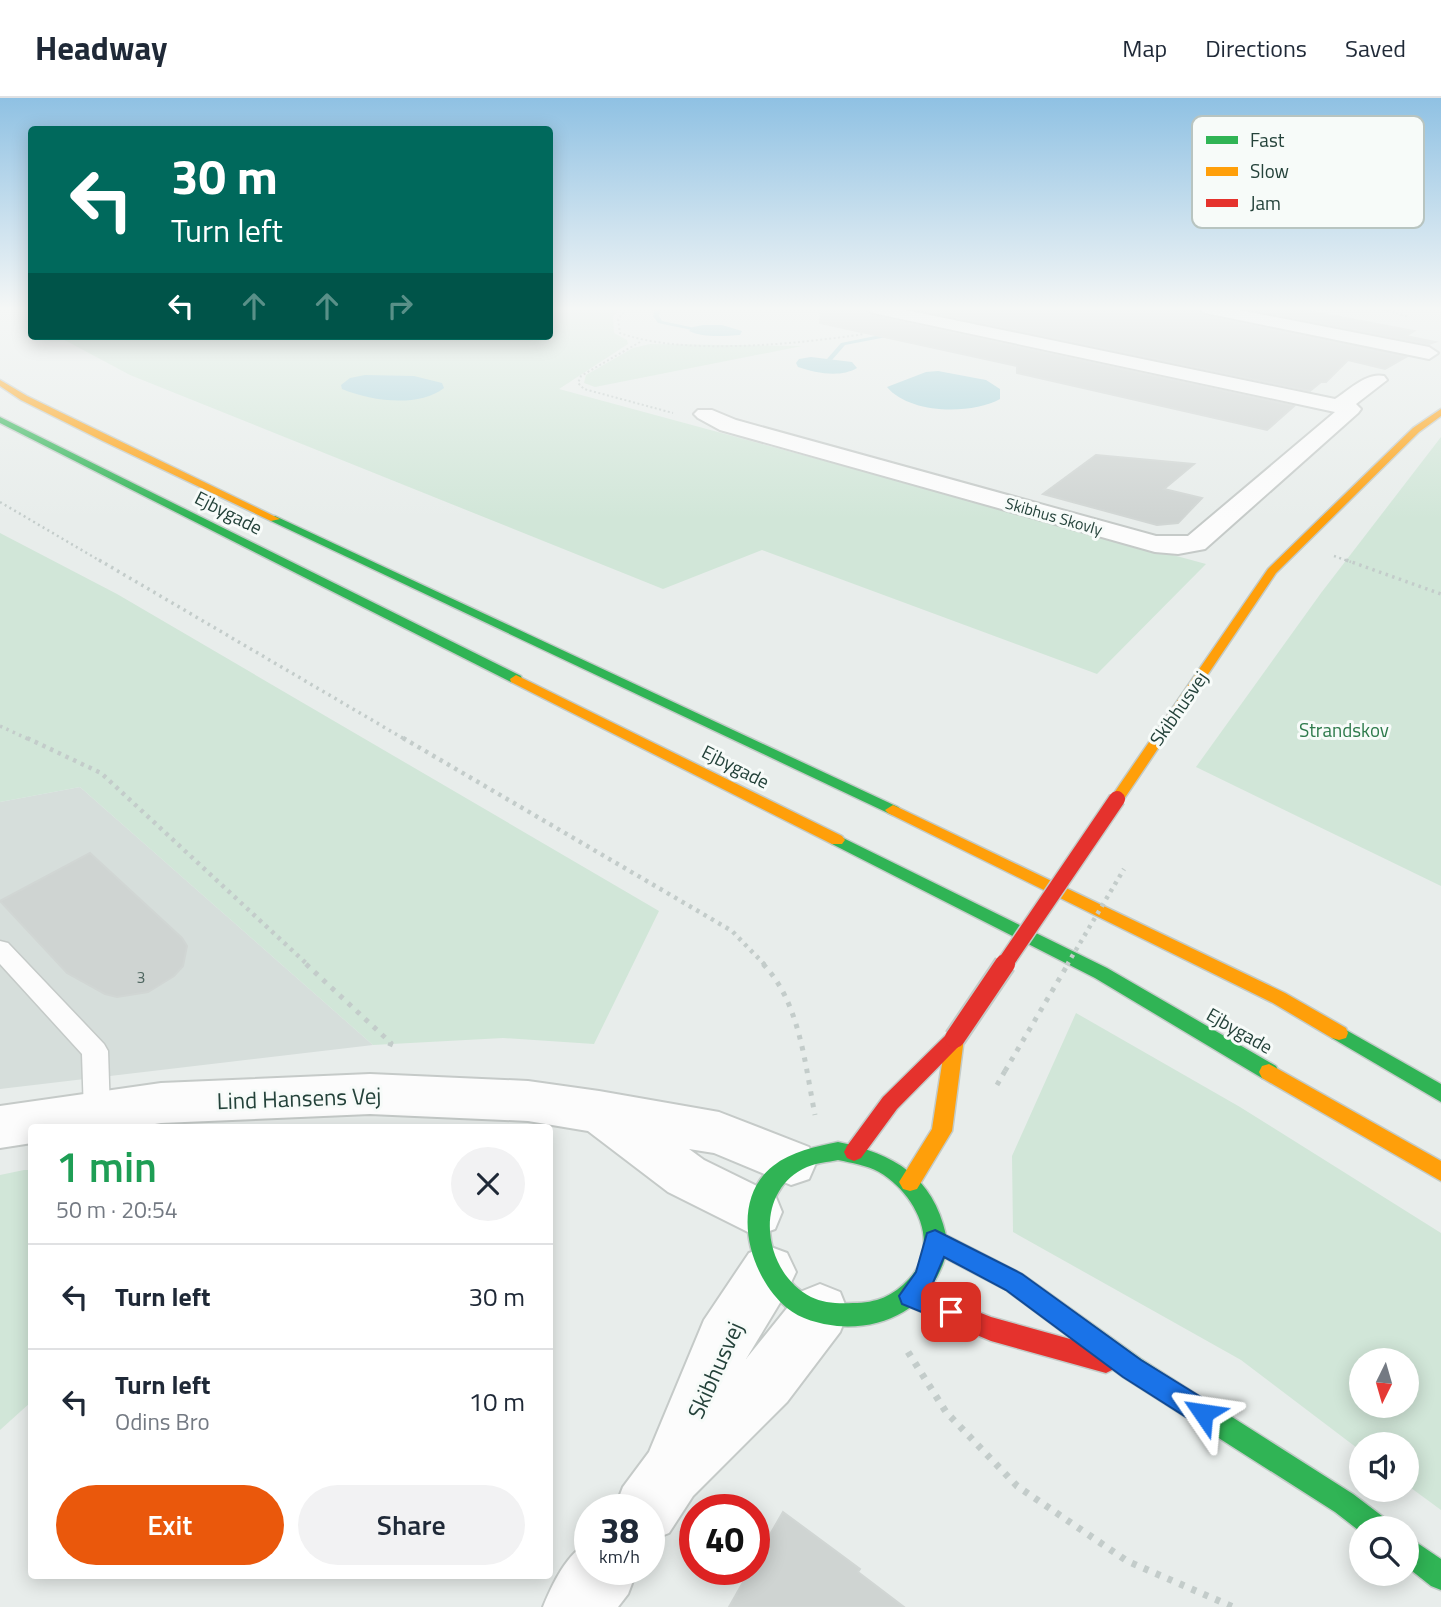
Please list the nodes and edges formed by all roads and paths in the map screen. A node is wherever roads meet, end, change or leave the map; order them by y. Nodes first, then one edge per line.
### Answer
1 (580, 378) edge
2 (1208, 378) edge
3 (1377, 380) dead end
4 (0, 382) edge
5 (1339, 406) junction
6 (1441, 412) edge
7 (705, 414) joint
8 (0, 421) edge
9 (0, 502) edge
10 (1300, 544) junction
11 (1441, 594) edge
12 (0, 726) edge
13 (1131, 857) dead end
14 (0, 949) edge
15 (954, 1038) junction
16 (1005, 1071) dead end
17 (370, 1094) junction
18 (1441, 1094) edge
19 (599, 1112) junction
20 (97, 1113) junction
21 (0, 1128) edge
22 (853, 1152) junction
23 (806, 1157) junction
24 (1441, 1172) edge
25 (911, 1182) junction
26 (756, 1212) junction
27 (935, 1241) junction
28 (768, 1272) junction
29 (911, 1296) junction
30 (820, 1312) junction
31 (883, 1312) junction
32 (1132, 1368) junction
33 (658, 1492) edge
34 (1362, 1516) edge
35 (1419, 1559) edge
36 (1441, 1576) edge
37 (593, 1585) edge
38 (577, 1607) edge
39 (1233, 1607) edge

1 - 7 path
2 - 5 street
3 - 5 street
4 - 18 main road, Ejbygade
5 - 7 street, Skibhus Skovly
6 - 10 main road, Skibhusvej
8 - 24 main road, Ejbygade
9 - 23 path
10 - 11 path
10 - 15 main road, Skibhusvej, bridge
12 - 17 path
13 - 16 path, bridge
14 - 20 lane
15 - 22 main road, Skibhusvej
15 - 25 main road, Skibhusvej
17 - 19 street, Lind Hansens Vej
17 - 20 street, Lind Hansens Vej
19 - 23 street, Lind Hansens Vej
19 - 26 street, Lind Hansens Vej
20 - 21 street, Lind Hansens Vej
22 - 23 main road
22 - 25 main road
23 - 26 main road
25 - 27 main road
26 - 28 main road
27 - 29 main road
27 - 32 main road
28 - 30 main road
28 - 33 street, Skibhusvej
29 - 31 main road
29 - 32 main road
30 - 31 main road
30 - 33 street, Skibhusvej
31 - 39 path
32 - 34 main road
35 - 36 main road
37 - 38 street

